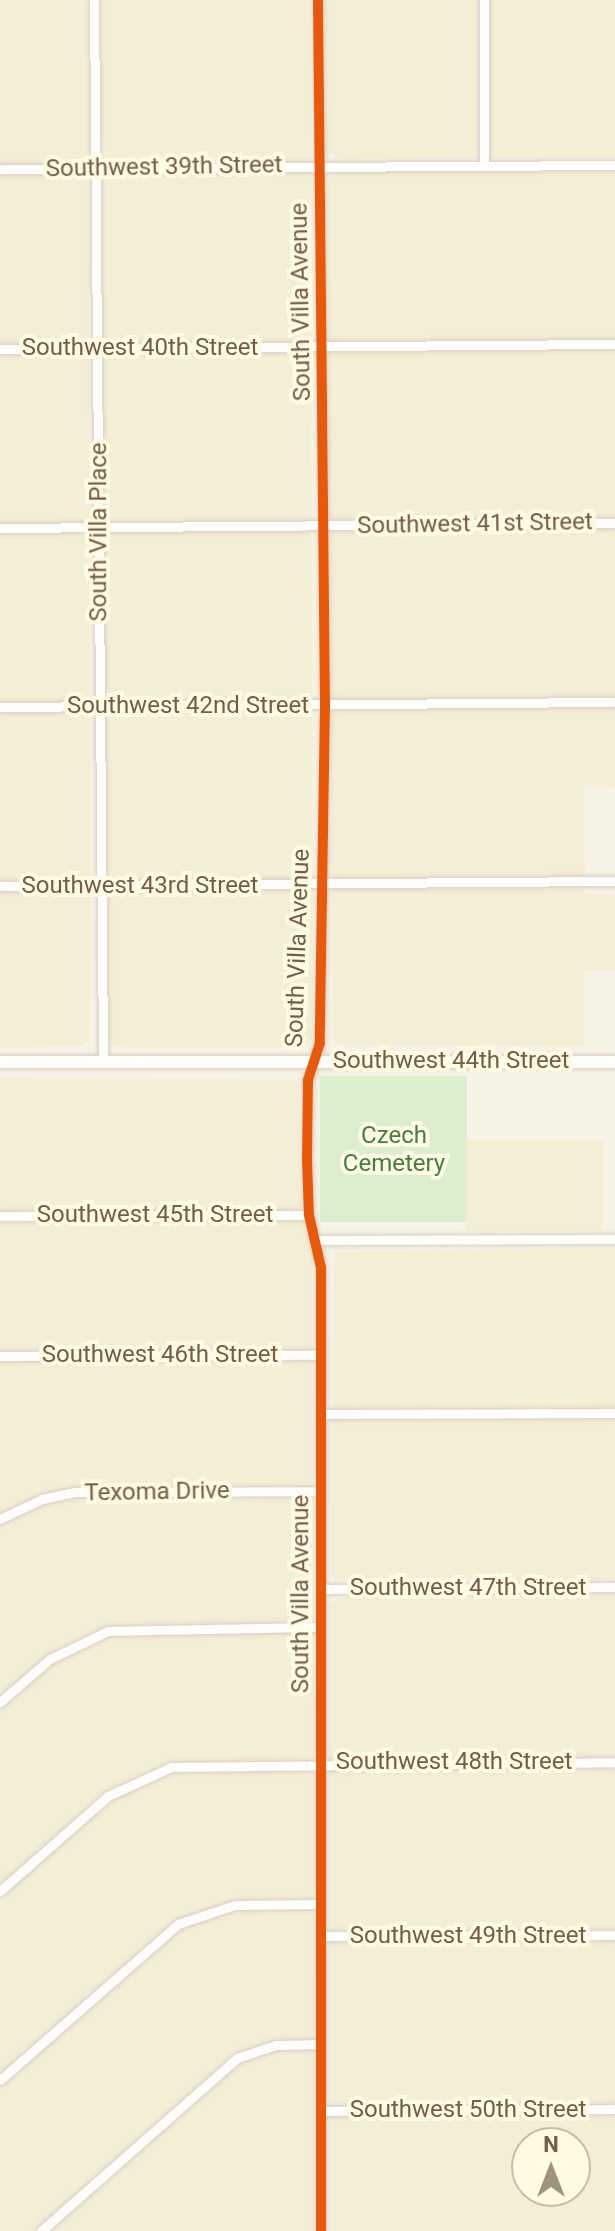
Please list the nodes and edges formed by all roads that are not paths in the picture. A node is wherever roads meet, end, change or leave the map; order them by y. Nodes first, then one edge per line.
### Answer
1 (94, 0) edge
2 (318, 0) edge
3 (484, 0) edge
4 (319, 165) junction
5 (615, 165) edge
6 (484, 166) junction
7 (96, 168) junction
8 (0, 169) edge
9 (615, 344) edge
10 (323, 347) junction
11 (99, 348) junction
12 (0, 349) edge
13 (615, 523) edge
14 (324, 526) junction
15 (0, 528) edge
16 (97, 528) junction
17 (615, 702) edge
18 (101, 706) junction
19 (325, 706) junction
20 (0, 707) edge
21 (615, 881) edge
22 (319, 885) junction
23 (0, 886) edge
24 (100, 887) junction
25 (0, 1062) edge
26 (314, 1062) junction
27 (615, 1062) edge
28 (103, 1063) junction
29 (309, 1215) junction
30 (0, 1216) edge
31 (615, 1239) edge
32 (317, 1240) junction
33 (321, 1355) junction
34 (0, 1356) edge
35 (615, 1413) edge
36 (321, 1414) junction
37 (320, 1491) junction
38 (0, 1519) edge
39 (615, 1587) edge
40 (321, 1589) junction
41 (321, 1627) junction
42 (0, 1702) edge
43 (615, 1762) edge
44 (321, 1763) junction
45 (0, 1891) edge
46 (320, 1904) junction
47 (615, 1935) edge
48 (320, 1936) junction
49 (321, 2044) junction
50 (0, 2080) edge
51 (615, 2109) edge
52 (321, 2111) junction
53 (41, 2231) edge
54 (321, 2231) edge

1 - 7 street, South Villa Place
2 - 4 street, South Villa Avenue
3 - 6 street
4 - 6 street, Southwest 39th Street
4 - 7 street, Southwest 39th Street
4 - 10 street, South Villa Avenue
5 - 6 street, Southwest 39th Street
7 - 8 street, Southwest 39th Street
7 - 11 street, South Villa Place
9 - 10 street, Southwest 40th Street
10 - 11 street, Southwest 40th Street
10 - 14 street, South Villa Avenue
11 - 12 street, Southwest 40th Street
11 - 16 street, South Villa Place
13 - 14 street, Southwest 41st Street
14 - 16 street, Southwest 41st Street
14 - 19 street, South Villa Avenue
15 - 16 street, Southwest 41st Street
16 - 18 street, South Villa Place
17 - 19 street, Southwest 42nd Street
18 - 19 street, Southwest 42nd Street
18 - 20 street, Southwest 42nd Street
18 - 24 street, South Villa Place
19 - 22 street, South Villa Avenue
21 - 22 street, Southwest 43rd Street
22 - 24 street, Southwest 43rd Street
22 - 26 street, South Villa Avenue
23 - 24 street, Southwest 43rd Street
24 - 28 street, South Villa Place
25 - 28 main road, Southwest 44th Street
26 - 27 main road, Southwest 44th Street
26 - 28 main road, Southwest 44th Street
26 - 29 street, South Villa Avenue
29 - 30 street, Southwest 45th Street
29 - 32 street, South Villa Avenue
31 - 32 street
32 - 33 street, South Villa Avenue
33 - 34 street, Southwest 46th Street
33 - 36 street, South Villa Avenue
35 - 36 street
36 - 37 street, South Villa Avenue
37 - 38 street, Texoma Drive
37 - 40 street, South Villa Avenue
39 - 40 street, Southwest 47th Street
40 - 41 street, South Villa Avenue
41 - 42 street
41 - 44 street, South Villa Avenue
43 - 44 street, Southwest 48th Street
44 - 45 street, Southwest 48th Street
44 - 46 street, South Villa Avenue
46 - 48 street, South Villa Avenue
46 - 50 street, Southwest 49th Street
47 - 48 street, Southwest 49th Street
48 - 49 street, South Villa Avenue
49 - 52 street, South Villa Avenue
49 - 53 street
51 - 52 street, Southwest 50th Street
52 - 54 street, South Villa Avenue

